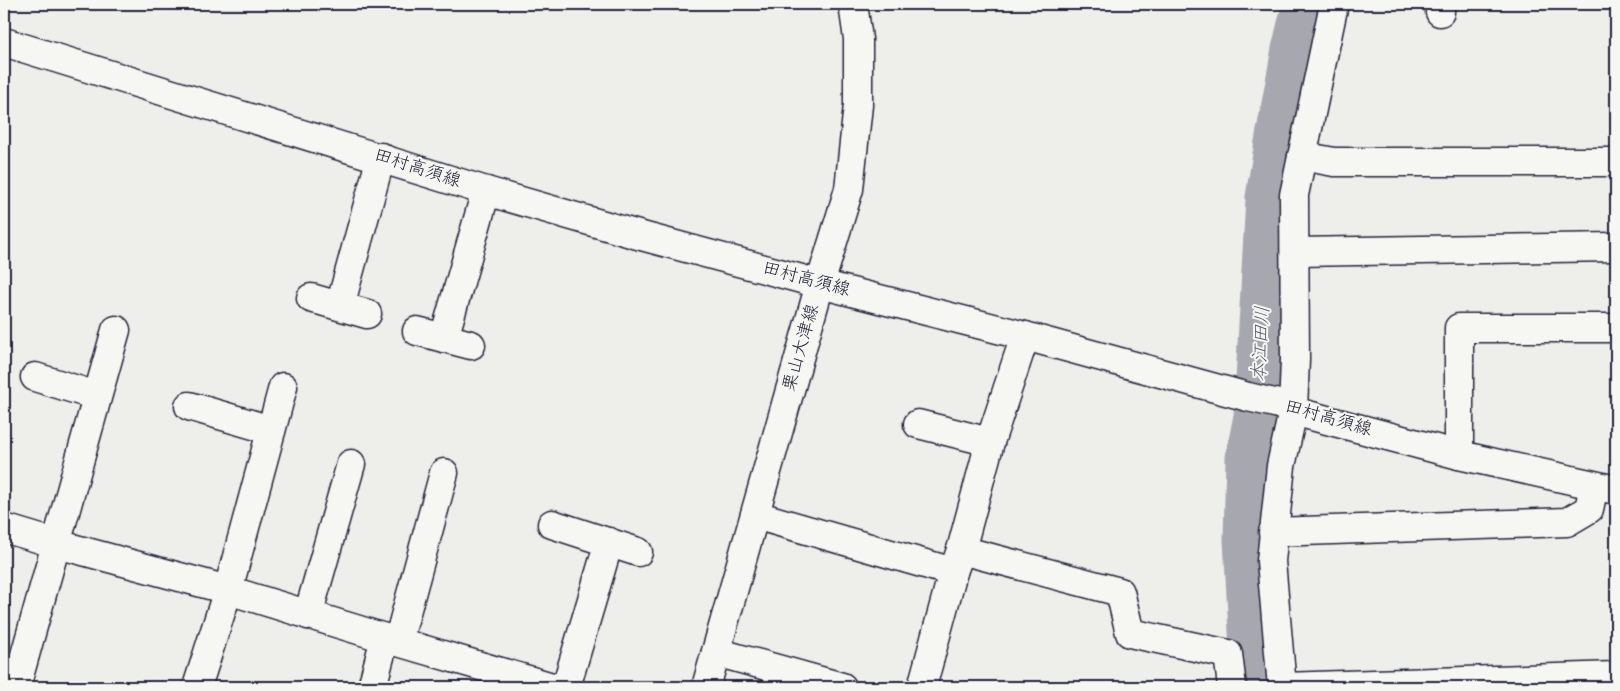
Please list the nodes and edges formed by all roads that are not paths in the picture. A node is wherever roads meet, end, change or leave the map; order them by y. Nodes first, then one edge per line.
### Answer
1 (853, 4) edge
2 (1334, 4) edge
3 (4, 42) edge
4 (1302, 156) junction
5 (381, 157) junction
6 (1616, 162) edge
7 (486, 191) junction
8 (1616, 247) edge
9 (1295, 252) junction
10 (820, 284) junction
11 (311, 298) dead end
12 (340, 306) junction
13 (367, 314) dead end
14 (1616, 328) edge
15 (116, 330) dead end
16 (417, 331) dead end
17 (1025, 336) junction
18 (444, 338) junction
19 (471, 345) dead end
20 (35, 377) dead end
21 (283, 387) dead end
22 (97, 396) junction
23 (189, 406) dead end
24 (1286, 407) junction
25 (918, 424) dead end
26 (271, 430) junction
27 (990, 442) junction
28 (1459, 454) junction
29 (351, 464) dead end
30 (444, 473) dead end
31 (1605, 488) edge
32 (755, 515) junction
33 (552, 524) dead end
34 (4, 528) edge
35 (1274, 532) junction
36 (609, 542) junction
37 (57, 544) junction
38 (638, 552) dead end
39 (957, 561) junction
40 (228, 590) junction
41 (308, 615) junction
42 (392, 640) junction
43 (716, 652) junction
44 (1616, 676) edge
45 (16, 687) edge
46 (197, 687) edge
47 (372, 687) edge
48 (552, 687) edge
49 (566, 687) edge
50 (706, 687) edge
51 (842, 687) edge
52 (922, 687) edge
53 (1232, 687) edge
54 (1283, 687) edge

1 - 10 street, 栗山大津線
2 - 4 street
3 - 5 street, 田村高須線
4 - 6 street
4 - 9 street
5 - 7 street, 田村高須線
5 - 12 street
7 - 10 street, 田村高須線
7 - 18 street
8 - 9 street
9 - 24 street
10 - 17 street, 田村高須線
10 - 32 street, 栗山大津線
11 - 12 street
12 - 13 street
14 - 28 street
15 - 22 street
16 - 18 street
17 - 24 street, 田村高須線
17 - 27 street
18 - 19 street
20 - 22 street
21 - 26 street
22 - 37 street
23 - 26 street
24 - 28 street, 田村高須線
24 - 35 street
25 - 27 street
26 - 40 street
27 - 39 street
28 - 31 street, 田村高須線
29 - 41 street
30 - 42 street
31 - 35 street
32 - 39 street
32 - 43 street, 栗山大津線
33 - 36 street
34 - 37 street
35 - 54 street
36 - 38 street
36 - 49 street
37 - 40 street
37 - 45 street
39 - 52 street
39 - 53 street
40 - 41 street
40 - 46 street
41 - 42 street
42 - 47 street
42 - 48 street
43 - 50 street, 栗山大津線
43 - 51 street
44 - 54 street

